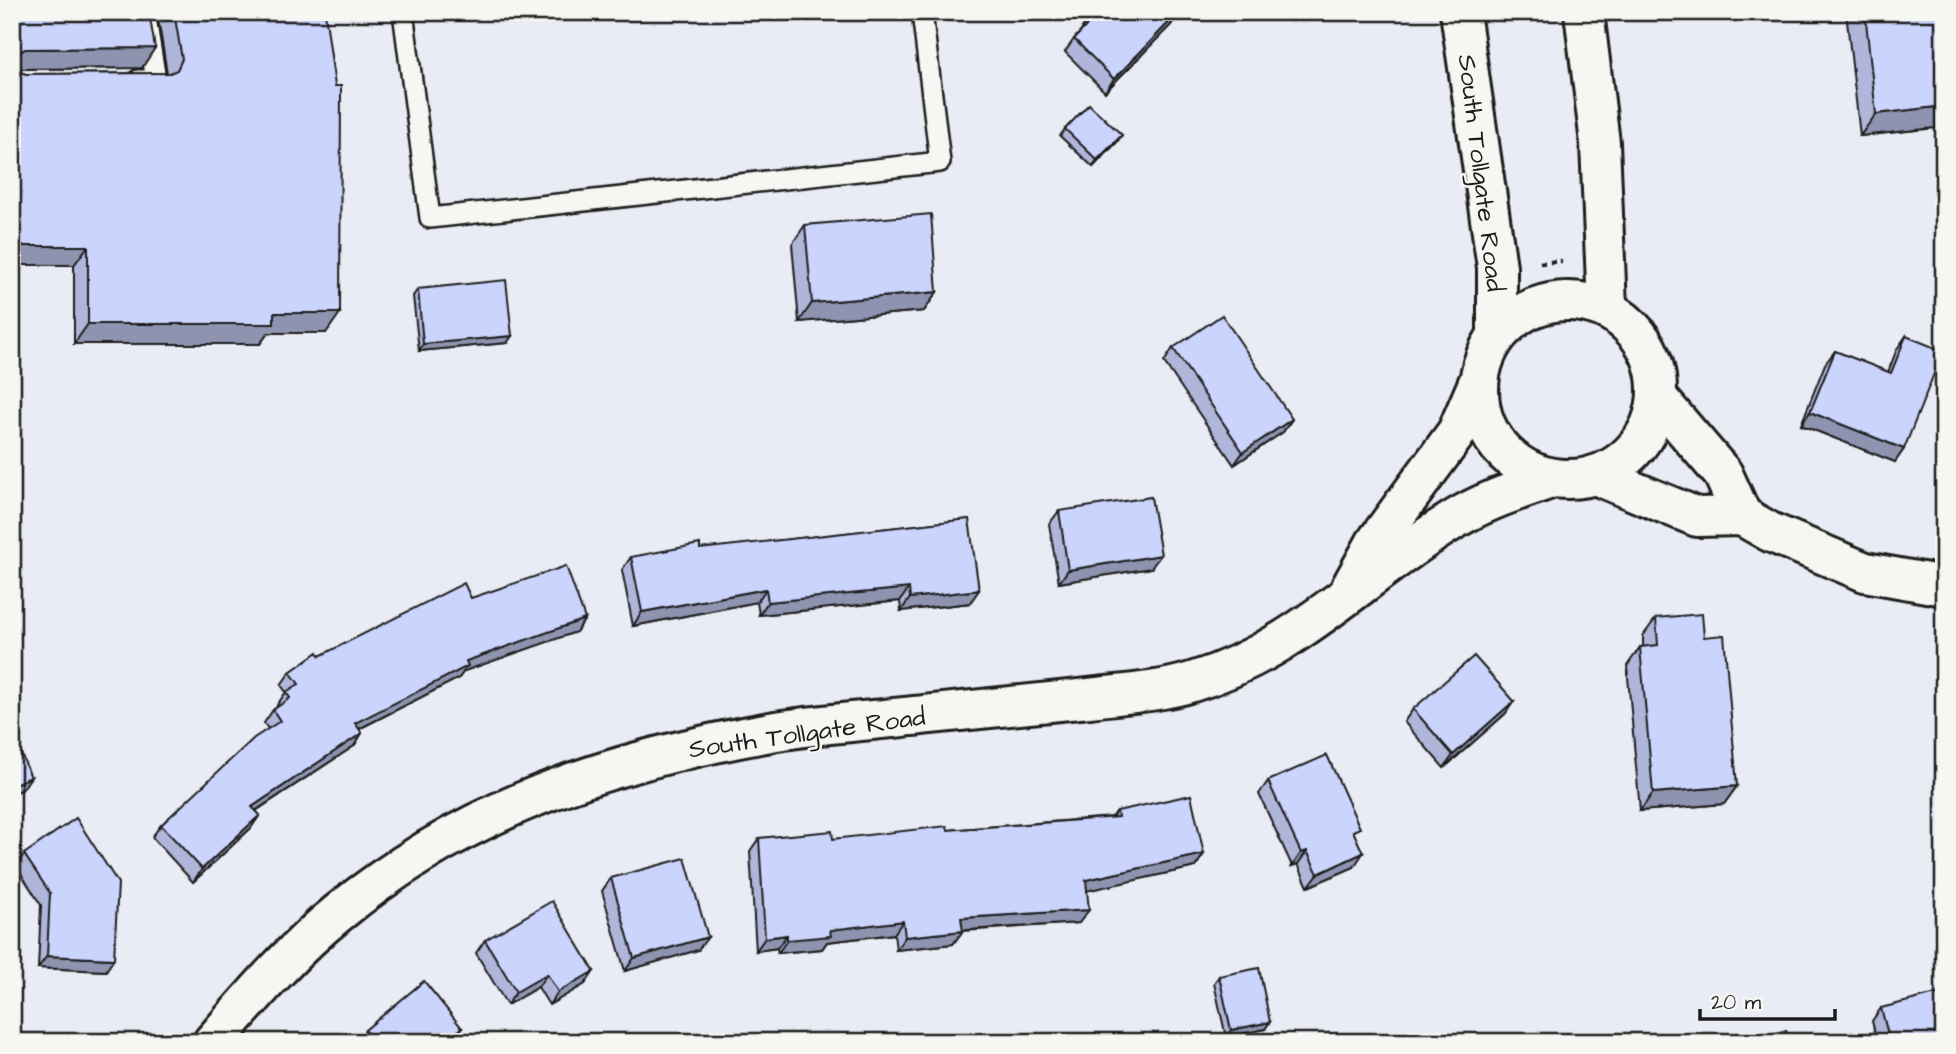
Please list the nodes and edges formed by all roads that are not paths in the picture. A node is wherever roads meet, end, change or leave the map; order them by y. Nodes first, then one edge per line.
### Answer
1 (145, 12) edge
2 (403, 12) edge
3 (922, 12) edge
4 (1460, 12) edge
5 (1584, 12) edge
6 (117, 80) edge
7 (1607, 308) junction
8 (1497, 334) junction
9 (1478, 383) junction
10 (1657, 397) junction
11 (1595, 475) junction
12 (1548, 480) junction
13 (1742, 516) junction
14 (1944, 586) edge
15 (1345, 598) junction
16 (213, 1042) edge

1 - 6 lane
2 - 3 lane
4 - 8 street, South Tollgate Road
5 - 7 street
7 - 8 street
7 - 10 street
8 - 9 street
9 - 12 street
9 - 15 street, South Tollgate Road
10 - 11 street
10 - 13 street
11 - 12 street
11 - 13 street
12 - 15 street, South Tollgate Road
13 - 14 street
15 - 16 street, South Tollgate Road

